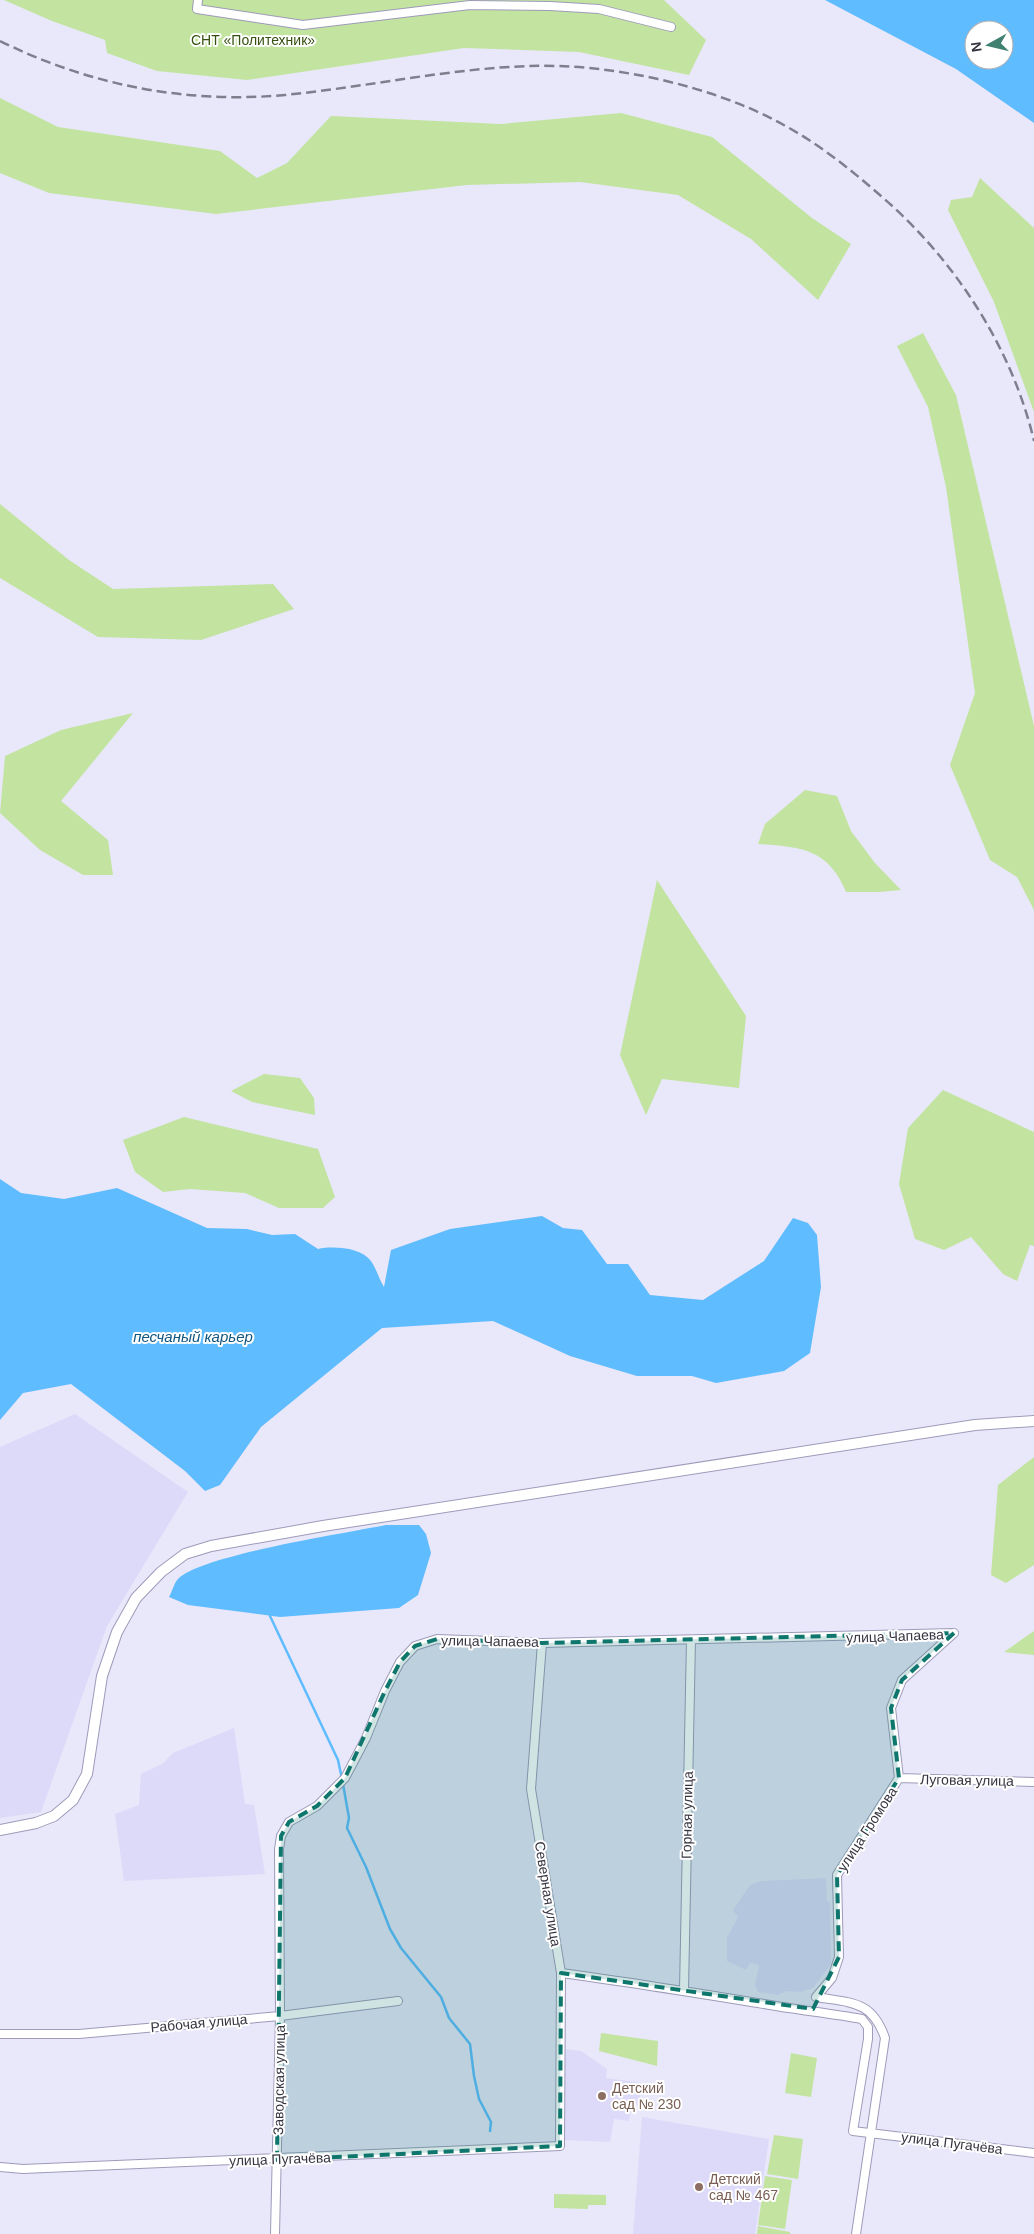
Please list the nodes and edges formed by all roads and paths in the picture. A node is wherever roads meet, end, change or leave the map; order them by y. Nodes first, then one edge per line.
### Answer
1 (198, 0) edge
2 (671, 27) dead end
3 (1034, 1421) edge
4 (954, 1634) joint
5 (691, 1640) junction
6 (542, 1643) junction
7 (899, 1778) junction
8 (1034, 1782) edge
9 (0, 1830) edge
10 (561, 1973) junction
11 (684, 1990) junction
12 (816, 1997) junction
13 (398, 2001) dead end
14 (813, 2009) junction
15 (280, 2016) junction
16 (0, 2034) edge
17 (871, 2134) junction
18 (560, 2146) joint
19 (1034, 2152) edge
20 (277, 2160) junction
21 (0, 2167) edge
22 (275, 2234) edge
23 (856, 2234) edge

1 - 2 street
3 - 9 street
4 - 5 street, улица Чапаева
4 - 7 street, улица Громова
5 - 6 street, улица Чапаева
5 - 11 street, Горная улица
6 - 10 street, Северная улица
6 - 15 street, улица Чапаева
7 - 8 street, Луговая улица
7 - 12 street, улица Громова
10 - 11 street
10 - 18 street, Северная улица
11 - 14 street
12 - 14 street
12 - 17 street
13 - 15 street, Рабочая улица
14 - 17 street
15 - 16 street, Рабочая улица
15 - 20 street, Заводская улица
17 - 19 street, улица Пугачёва
17 - 23 street
18 - 20 street, улица Пугачёва
20 - 21 street, улица Пугачёва
20 - 22 street, Заводская улица

